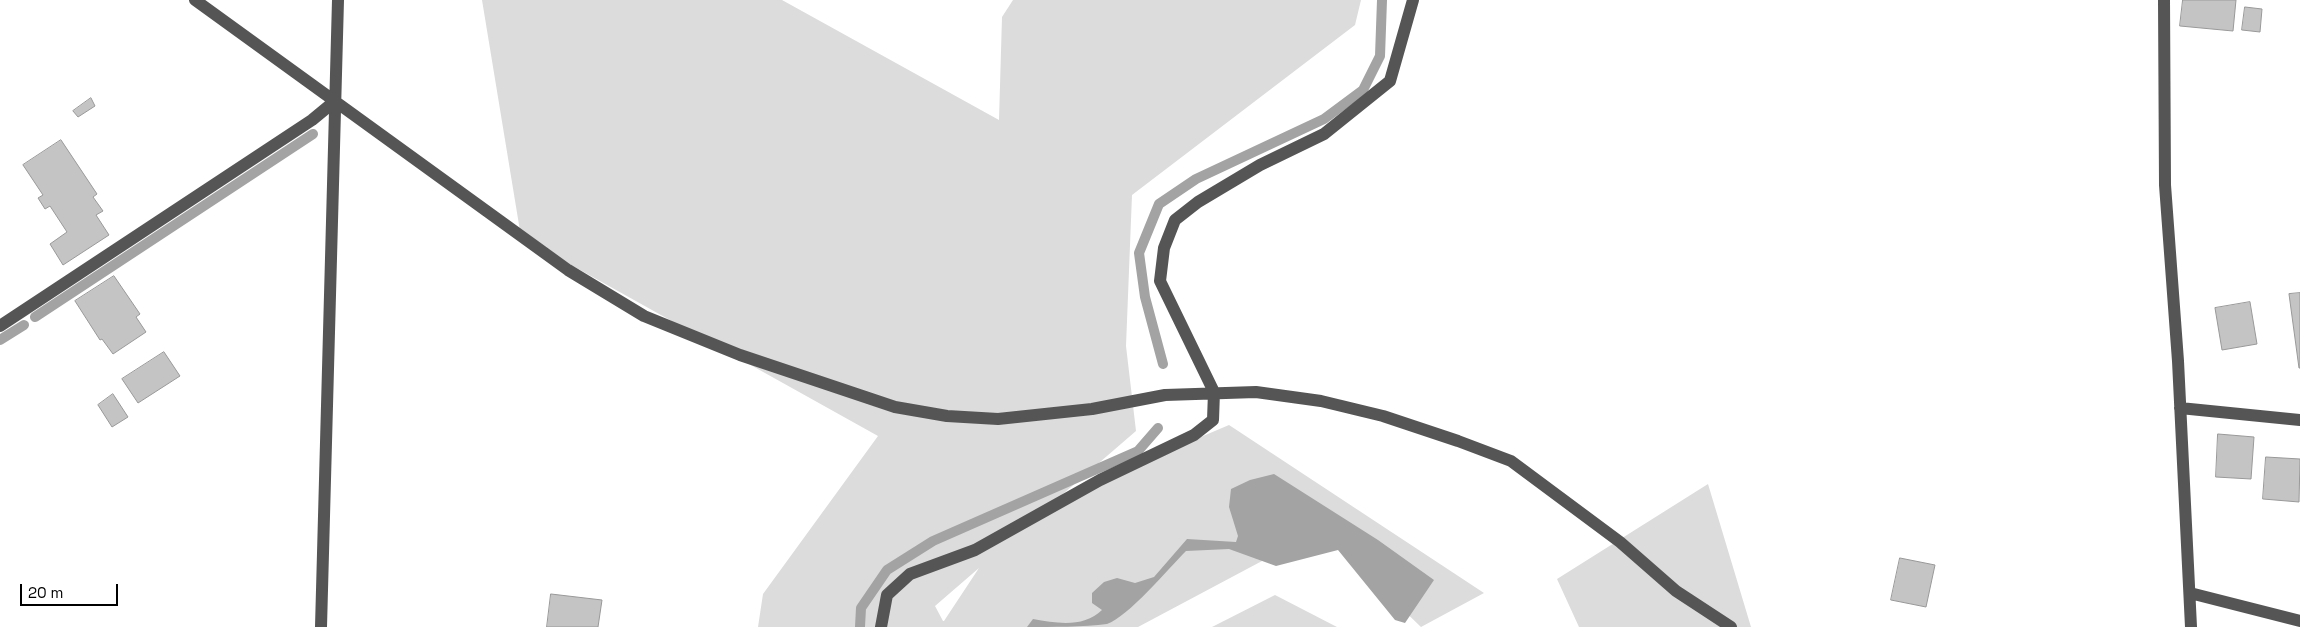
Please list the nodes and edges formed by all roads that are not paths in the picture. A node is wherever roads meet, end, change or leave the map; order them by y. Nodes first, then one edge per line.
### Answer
1 (195, 0) edge
2 (338, 0) edge
3 (1413, 0) edge
4 (2164, 0) edge
5 (335, 102) junction
6 (0, 326) edge
7 (1214, 392) junction
8 (2180, 408) junction
9 (2300, 420) edge
10 (2190, 593) junction
11 (2300, 621) edge
12 (321, 627) edge
13 (881, 627) edge
14 (1731, 627) edge
15 (2191, 627) edge

1 - 5 street
2 - 5 street
3 - 7 street
4 - 8 street
5 - 6 street
5 - 7 street
5 - 12 street
7 - 13 street
7 - 14 street
8 - 9 street
8 - 10 street
10 - 11 street
10 - 15 street

